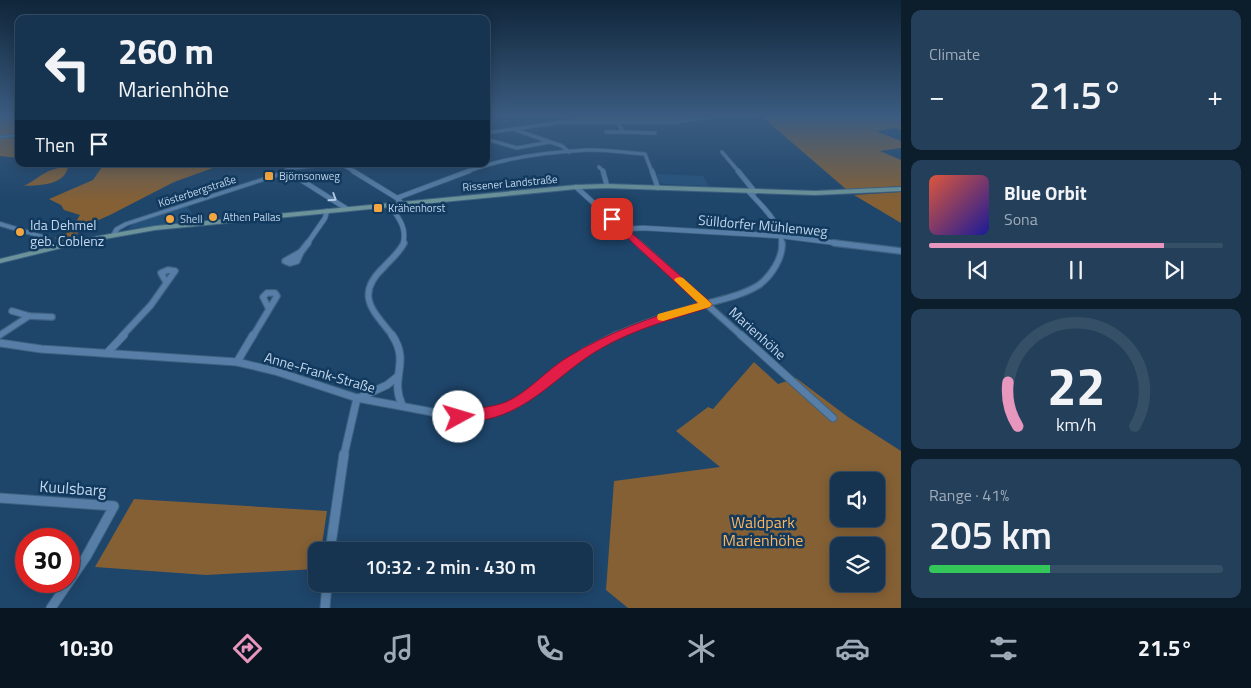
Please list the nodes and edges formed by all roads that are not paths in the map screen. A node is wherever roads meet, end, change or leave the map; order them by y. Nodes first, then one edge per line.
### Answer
1 (501, 144) edge
2 (541, 144) edge
3 (554, 144) edge
4 (570, 152) junction
5 (722, 152) dead end
6 (490, 164) edge
7 (292, 167) edge
8 (346, 167) edge
9 (480, 167) edge
10 (599, 167) dead end
11 (607, 186) junction
12 (576, 187) junction
13 (658, 188) junction
14 (901, 189) edge
15 (752, 192) junction
16 (397, 198) junction
17 (402, 204) junction
18 (390, 205) junction
19 (347, 209) junction
20 (327, 211) junction
21 (0, 224) edge
22 (623, 229) junction
23 (118, 234) junction
24 (781, 236) junction
25 (48, 249) junction
26 (901, 251) edge
27 (301, 252) dead end
28 (0, 261) edge
29 (166, 282) dead end
30 (706, 304) junction
31 (269, 309) dead end
32 (12, 311) dead end
33 (29, 316) junction
34 (52, 317) dead end
35 (0, 334) edge
36 (0, 343) edge
37 (107, 353) junction
38 (237, 362) junction
39 (397, 377) junction
40 (357, 398) junction
41 (402, 405) junction
42 (833, 418) dead end
43 (0, 498) edge
44 (331, 542) edge
45 (326, 592) edge
46 (51, 608) edge
47 (325, 608) edge

1 - 2 street
3 - 4 street
4 - 6 street
4 - 13 street
5 - 15 street
7 -> 19 street
7 - 23 street, Kösterbergstraße
8 - 16 street
9 - 16 street
10 - 11 street
11 - 12 main road, Rissener Landstraße
11 - 13 main road, Rissener Landstraße
12 - 17 main road, Rissener Landstraße
12 - 22 street, Marienhöhe
13 - 15 main road, Rissener Landstraße
14 - 15 main road, Rissener Landstraße
15 - 24 street
16 - 17 street
17 - 18 main road, Rissener Landstraße
18 - 19 main road, Rissener Landstraße
18 - 39 street
19 - 20 main road, Rissener Landstraße
20 - 23 main road, Rissener Landstraße
20 - 27 street
21 - 25 street
22 - 24 street, Sülldorfer Mühlenweg
22 - 30 street, Marienhöhe
23 - 25 main road, Rissener Landstraße
24 - 26 street, Sülldorfer Mühlenweg
24 - 30 street, Anne-Frank-Straße
25 - 28 main road, Rissener Landstraße
29 - 37 street
30 - 41 street, Anne-Frank-Straße
30 - 42 street, Marienhöhe
31 - 38 street
32 - 33 street
33 - 34 street
33 - 35 street
36 - 37 street, Anne-Frank-Straße
37 - 38 street, Anne-Frank-Straße
38 - 40 street, Anne-Frank-Straße
39 - 40 street
39 - 41 street
40 - 41 street, Anne-Frank-Straße
40 - 44 street
43 - 46 street, Kuulsbarg
45 - 47 street

